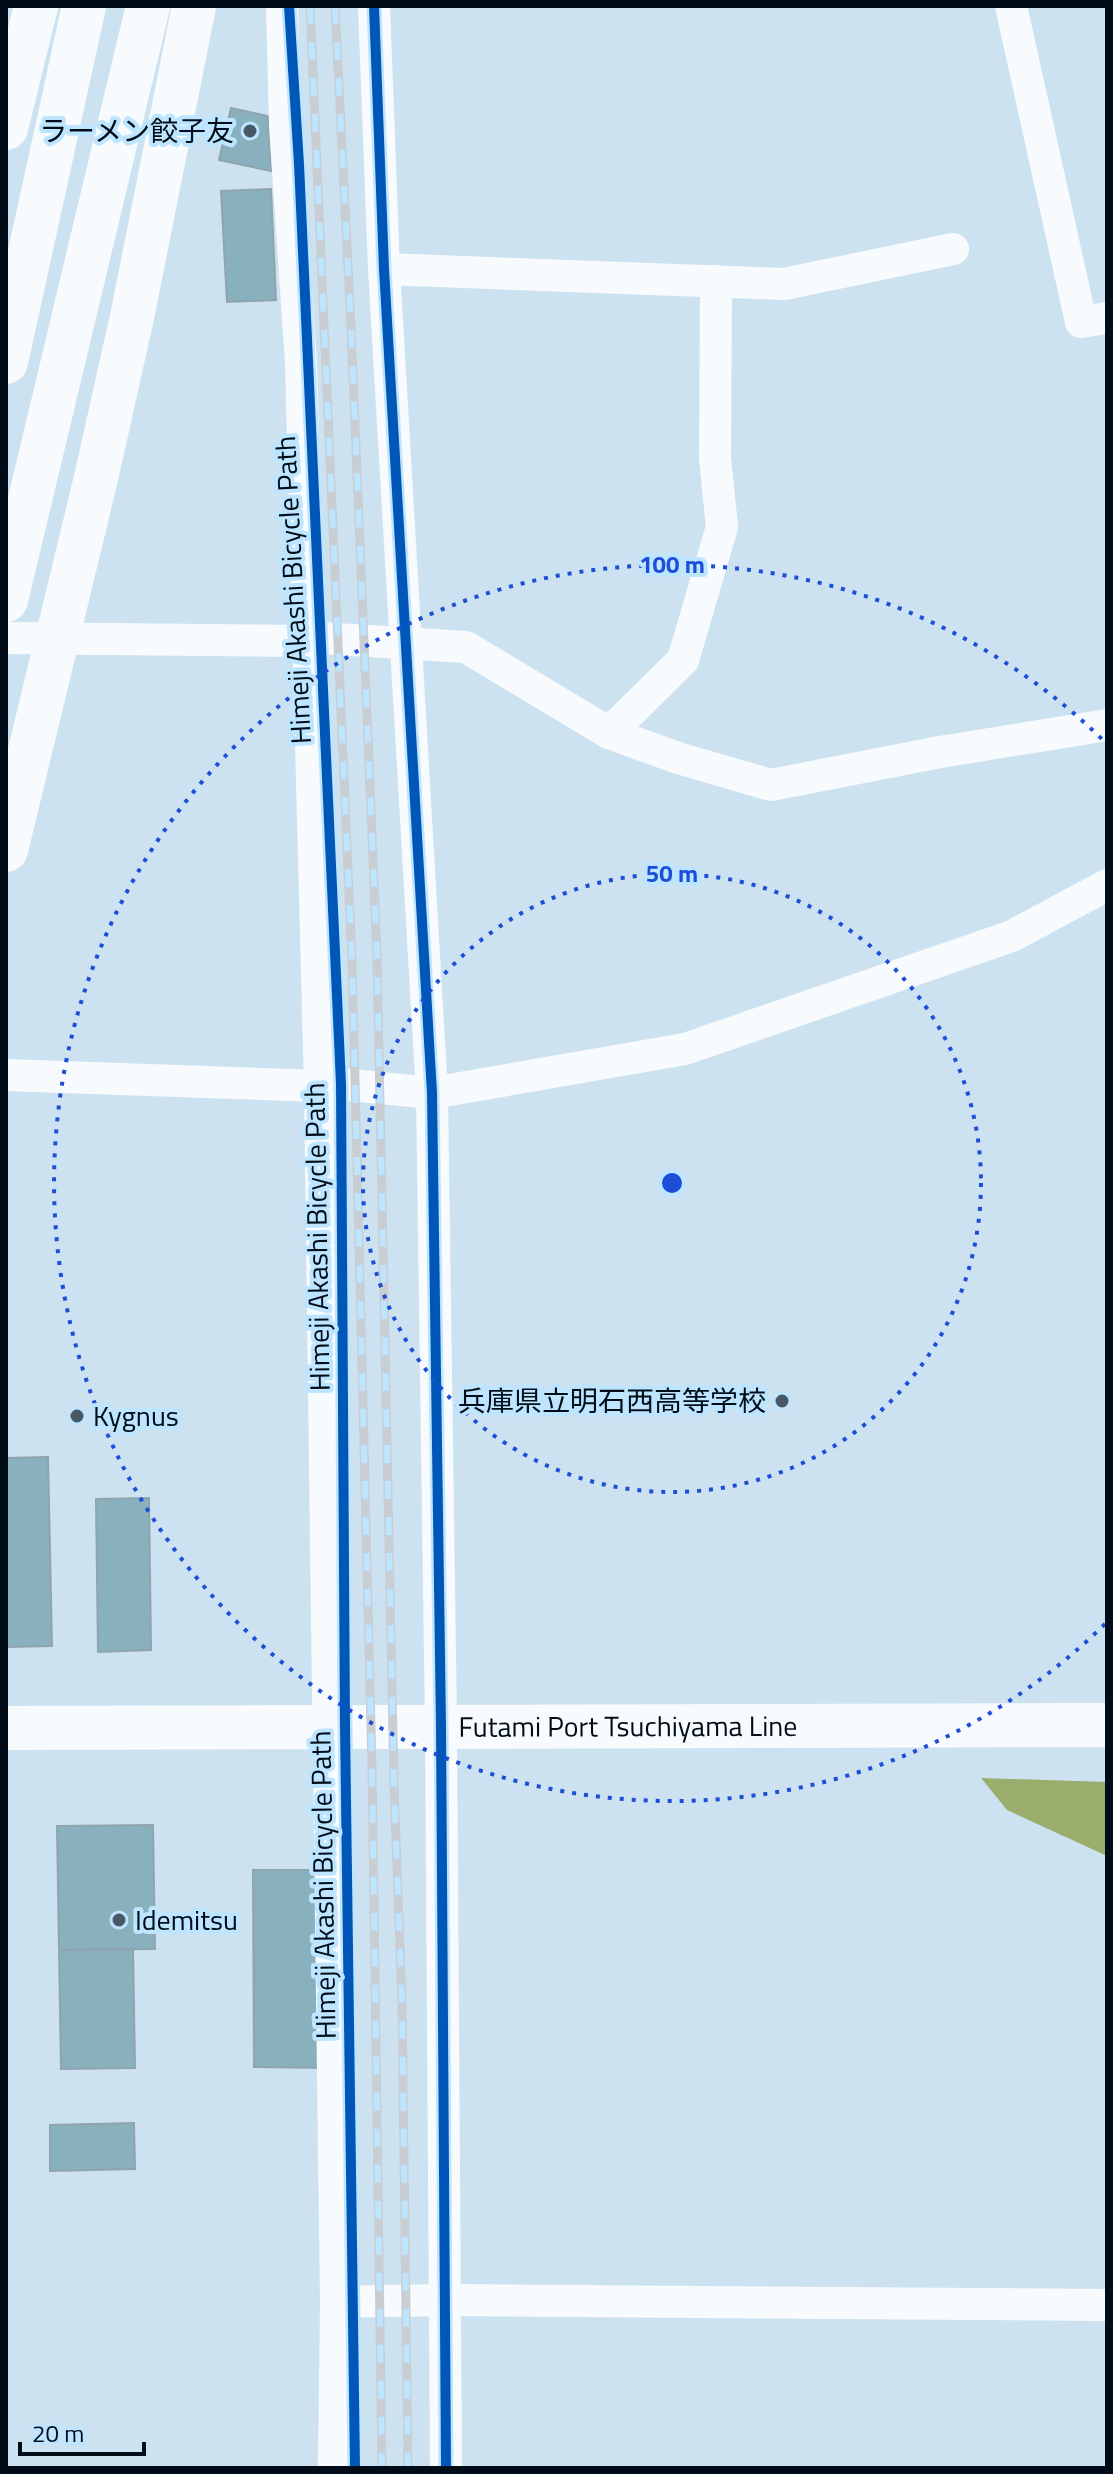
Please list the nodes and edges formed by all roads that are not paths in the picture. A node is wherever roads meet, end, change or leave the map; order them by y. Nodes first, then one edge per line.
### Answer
1 (36, 6) edge
2 (84, 6) edge
3 (148, 6) edge
4 (194, 6) edge
5 (282, 6) edge
6 (374, 6) edge
7 (1011, 6) edge
8 (11, 83) edge
9 (6, 128) edge
10 (953, 249) dead end
11 (384, 269) junction
12 (716, 281) junction
13 (1107, 318) edge
14 (6, 362) edge
15 (9, 587) edge
16 (58, 637) junction
17 (6, 638) edge
18 (308, 641) junction
19 (405, 643) junction
20 (1107, 725) edge
21 (609, 733) junction
22 (6, 850) edge
23 (1107, 885) edge
24 (6, 1075) edge
25 (320, 1086) junction
26 (432, 1093) junction
27 (1107, 1725) edge
28 (441, 1726) junction
29 (6, 1728) edge
30 (328, 1729) junction
31 (446, 2300) junction
32 (336, 2302) junction
33 (1107, 2305) edge
34 (334, 2468) edge
35 (446, 2468) edge

1 - 8 main road
2 - 14 main road
3 - 15 main road
4 - 16 main road
5 - 18 street
6 - 11 street
7 - 13 street
8 - 9 main road
10 - 12 street
11 - 12 street
11 - 19 street
12 - 21 street
16 - 17 street
16 - 18 street
16 - 22 main road
18 - 19 street
18 - 25 street
19 - 21 street
19 - 26 street
20 - 21 street
23 - 26 street
24 - 25 street
25 - 26 street
25 - 30 street
26 - 28 street
27 - 28 main road, Futami Port Tsuchiyama Line
28 - 30 main road, Futami Port Tsuchiyama Line
28 - 31 street
29 - 30 main road, Futami Port Tsuchiyama Line
30 - 32 street
31 - 32 street
31 - 33 street
31 - 35 street
32 - 34 street

